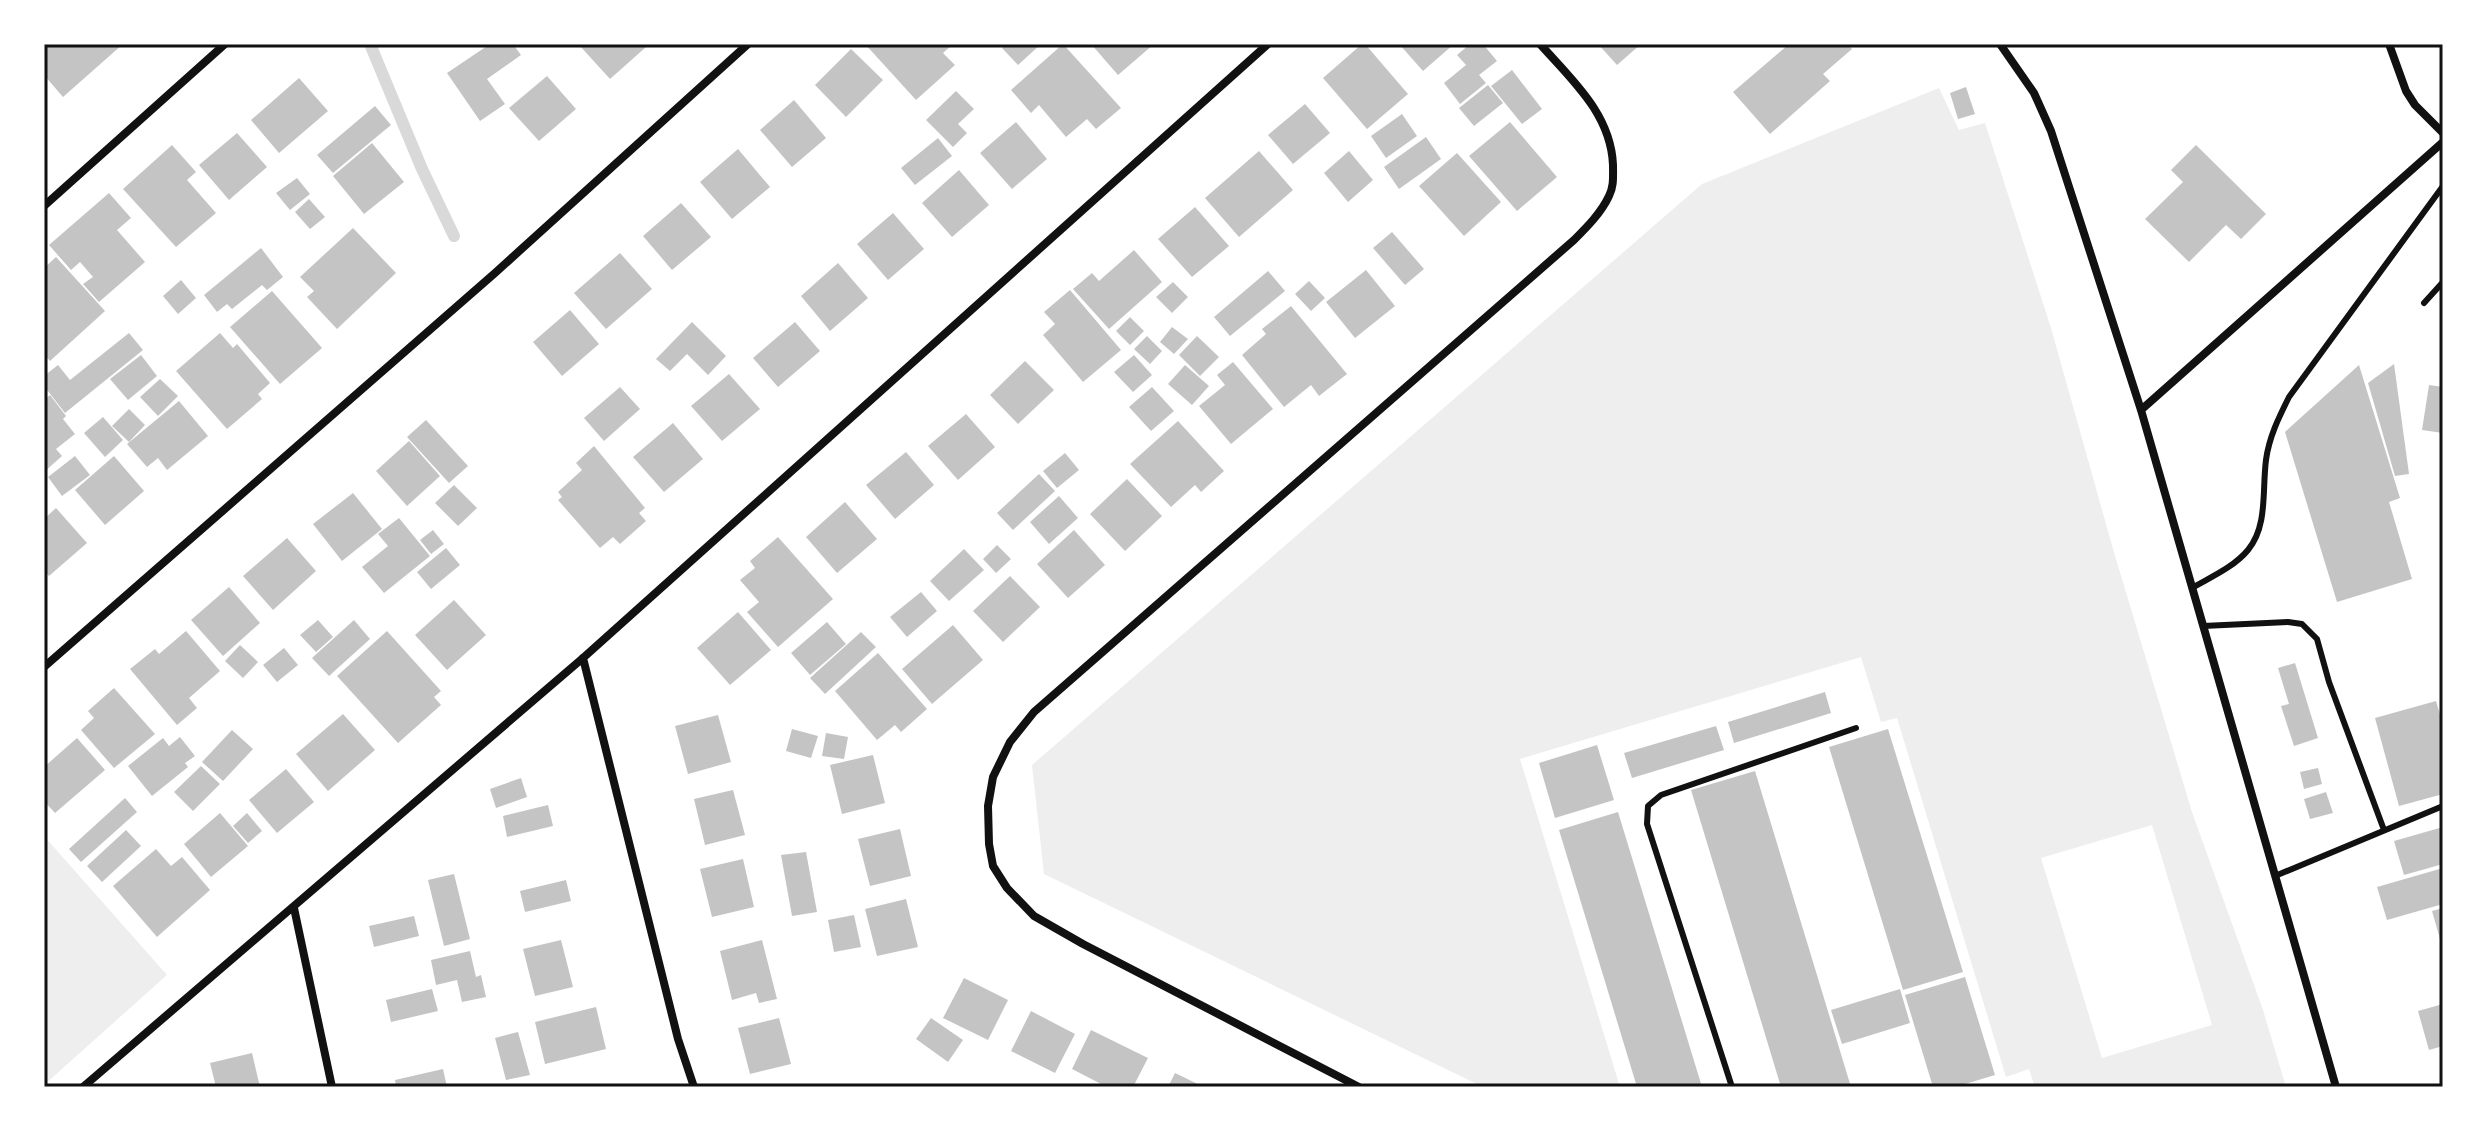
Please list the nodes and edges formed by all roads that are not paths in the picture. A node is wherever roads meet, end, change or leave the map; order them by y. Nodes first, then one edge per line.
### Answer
1 (225, 44) edge
2 (748, 44) edge
3 (1268, 44) edge
4 (1540, 44) edge
5 (2000, 44) edge
6 (2389, 44) edge
7 (2443, 133) edge
8 (2443, 142) edge
9 (2443, 186) edge
10 (44, 206) edge
11 (2443, 282) edge
12 (2424, 303) dead end
13 (2141, 410) junction
14 (2192, 588) junction
15 (2203, 626) junction
16 (583, 658) junction
17 (44, 667) edge
18 (1856, 728) dead end
19 (2443, 806) edge
20 (2384, 830) junction
21 (2275, 876) junction
22 (294, 908) junction
23 (83, 1087) edge
24 (332, 1087) edge
25 (694, 1087) edge
26 (1359, 1087) edge
27 (1732, 1087) edge
28 (2336, 1087) edge

1 - 10 street
2 - 17 street
3 - 16 street
4 - 26 street
5 - 13 street
6 - 7 street
8 - 13 street
9 - 14 lane
11 - 12 lane
13 - 14 street
14 - 15 street
15 - 20 lane
15 - 21 street
16 - 22 street
16 - 25 street
18 - 27 lane
19 - 20 lane
20 - 21 lane
21 - 28 street
22 - 23 street
22 - 24 street

